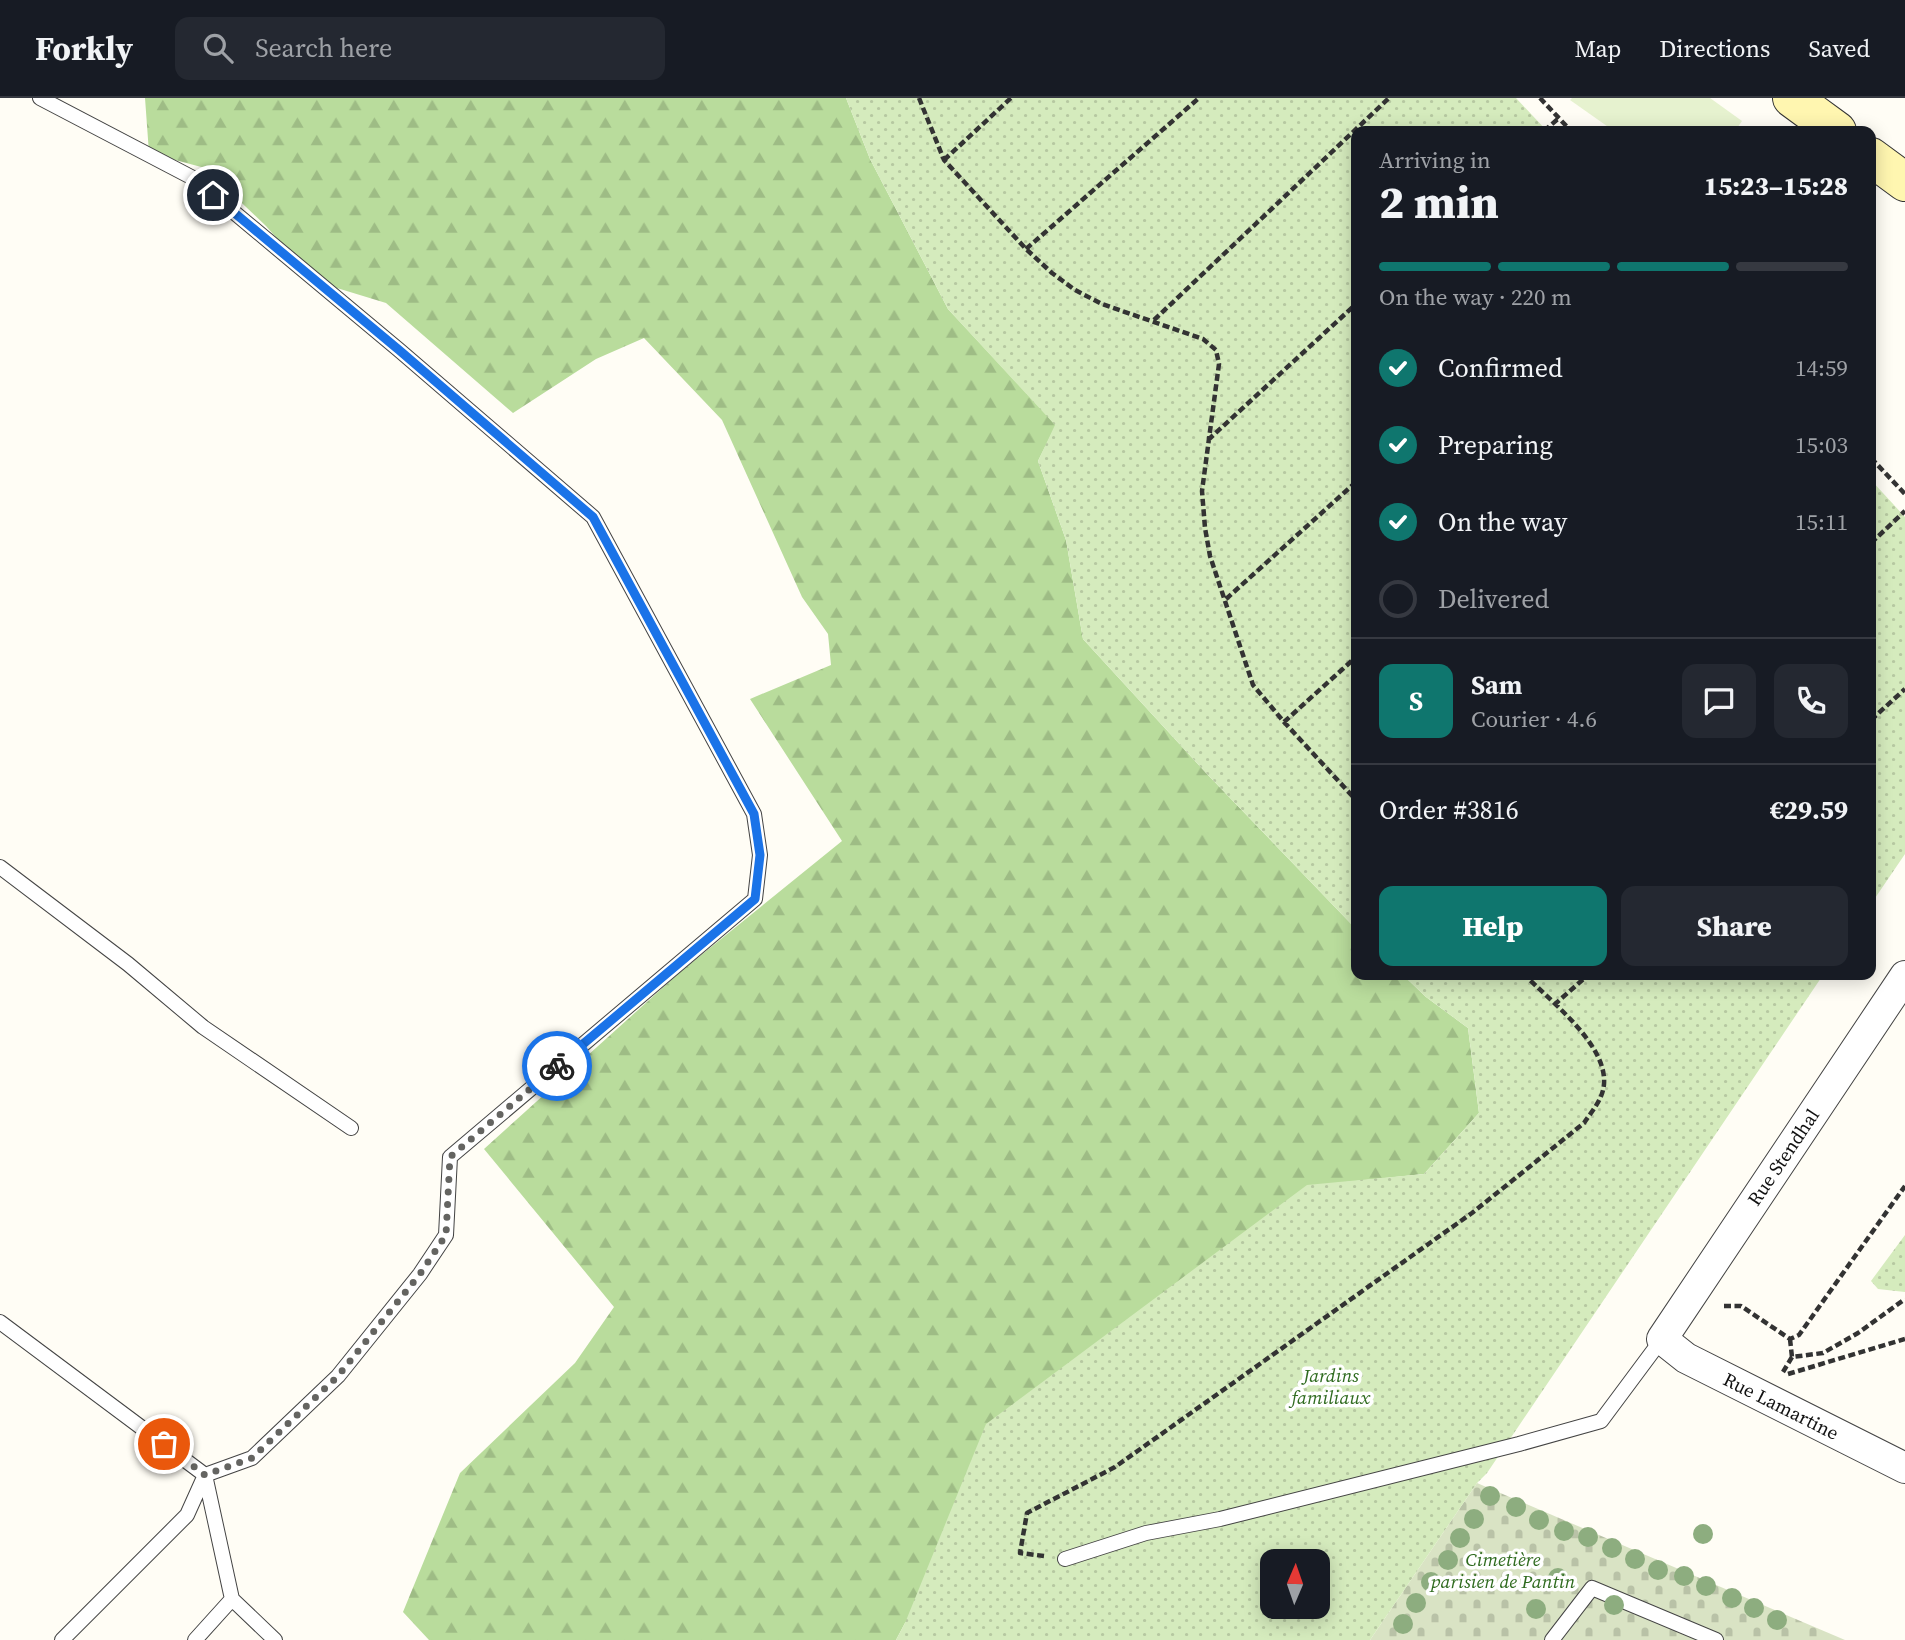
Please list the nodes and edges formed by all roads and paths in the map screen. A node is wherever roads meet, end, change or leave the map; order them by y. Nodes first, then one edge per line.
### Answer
1 (40, 98) edge
2 (919, 98) edge
3 (1011, 98) edge
4 (1199, 98) edge
5 (1389, 98) edge
6 (1540, 98) edge
7 (1792, 98) edge
8 (1559, 118) junction
9 (1359, 126) edge
10 (1550, 126) edge
11 (1567, 126) edge
12 (1830, 126) edge
13 (1351, 134) edge
14 (944, 160) junction
15 (1876, 161) edge
16 (1905, 182) edge
17 (1026, 249) junction
18 (1351, 309) edge
19 (1154, 320) junction
20 (1208, 440) junction
21 (1876, 463) edge
22 (1351, 486) edge
23 (1905, 494) edge
24 (1905, 511) edge
25 (1876, 538) edge
26 (1226, 599) junction
27 (1351, 662) edge
28 (1905, 689) edge
29 (1876, 715) edge
30 (1284, 722) junction
31 (1351, 795) edge
32 (0, 867) edge
33 (1905, 976) edge
34 (1530, 980) edge
35 (1582, 980) edge
36 (1554, 1005) junction
37 (351, 1128) dead end
38 (1905, 1186) edge
39 (1905, 1299) edge
40 (1716, 1308) dead end
41 (0, 1322) edge
42 (1662, 1339) junction
43 (1790, 1339) junction
44 (1905, 1339) edge
45 (1792, 1357) junction
46 (1905, 1468) edge
47 (205, 1475) junction
48 (1065, 1559) joint
49 (232, 1599) junction
50 (62, 1640) edge
51 (195, 1640) edge
52 (275, 1640) edge
53 (1552, 1640) edge
54 (1716, 1640) edge

1 - 47 lane
2 - 14 path
3 - 14 path
4 - 17 path
5 - 9 path
6 - 8 path
7 - 12 main road
8 - 10 path
8 - 11 path
13 - 19 path
14 - 17 path
15 - 16 main road
17 - 19 path
18 - 20 path
19 - 20 path
20 - 26 path
21 - 23 path
22 - 26 path
24 - 25 path
26 - 30 path
27 - 30 path
28 - 29 path
30 - 31 path
32 - 37 lane
33 - 42 street, Rue Stendhal
34 - 36 path
35 - 36 path
36 - 48 path
38 - 43 path
39 - 45 path
40 - 43 path
41 - 47 lane
42 - 46 street, Rue Lamartine
42 - 48 lane
43 - 45 path
44 - 45 path
47 - 49 lane
47 - 50 lane
49 - 51 lane
49 - 52 lane
53 - 54 lane

